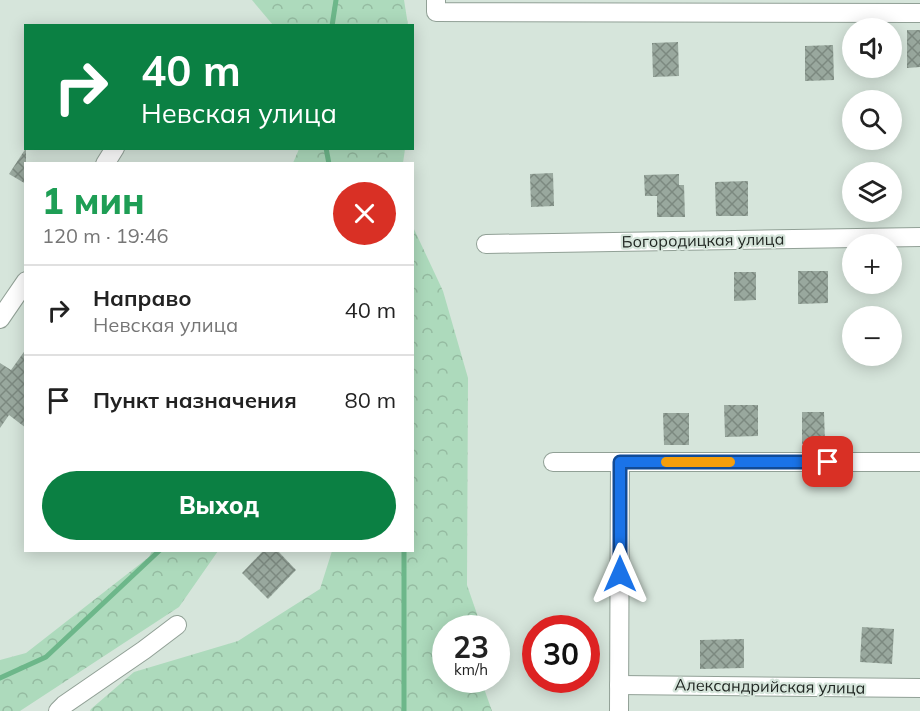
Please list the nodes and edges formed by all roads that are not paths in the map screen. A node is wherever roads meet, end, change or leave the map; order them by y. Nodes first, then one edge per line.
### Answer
1 (436, 6) edge
2 (920, 13) edge
3 (920, 237) edge
4 (486, 244) dead end
5 (24, 284) edge
6 (0, 319) edge
7 (553, 462) dead end
8 (620, 462) junction
9 (920, 462) edge
10 (177, 625) dead end
11 (619, 685) junction
12 (920, 688) edge
13 (58, 711) edge
14 (619, 711) edge

1 - 2 street
3 - 4 street, Богородицкая улица
5 - 6 street
7 - 8 street
8 - 9 street
8 - 11 street
10 - 13 street
11 - 12 street, Александрийская улица
11 - 14 street

